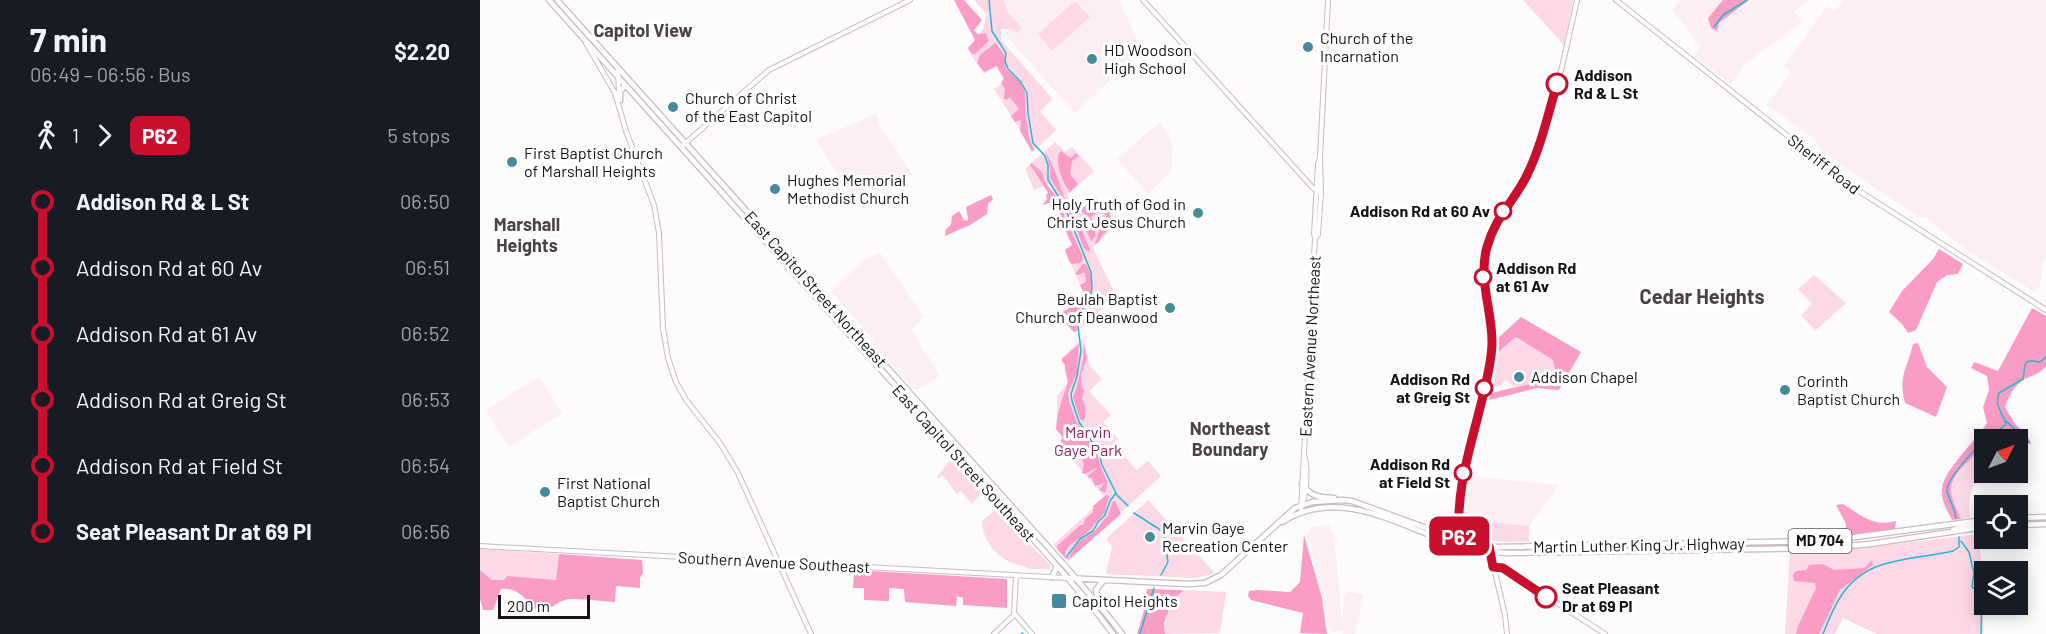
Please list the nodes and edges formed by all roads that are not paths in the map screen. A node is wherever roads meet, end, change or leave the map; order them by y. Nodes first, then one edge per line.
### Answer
1 (910, 0) edge
2 (1143, 0) edge
3 (1328, 0) edge
4 (1577, 0) edge
5 (1616, 0) edge
6 (554, 1) edge
7 (584, 40) junction
8 (618, 68) junction
9 (620, 79) junction
10 (625, 85) junction
11 (620, 100) junction
12 (622, 115) junction
13 (683, 145) junction
14 (1319, 192) junction
15 (2046, 310) edge
16 (1304, 486) junction
17 (1343, 500) junction
18 (1301, 505) junction
19 (1300, 512) junction
20 (2046, 517) edge
21 (2028, 519) edge
22 (2028, 522) edge
23 (2046, 524) edge
24 (1974, 525) edge
25 (1974, 525) edge
26 (1273, 528) junction
27 (1458, 542) junction
28 (480, 546) edge
29 (1489, 549) junction
30 (780, 562) junction
31 (1056, 565) junction
32 (1493, 567) junction
33 (1016, 575) junction
34 (1052, 577) junction
35 (1067, 578) junction
36 (1076, 578) junction
37 (1105, 579) junction
38 (1099, 604) junction
39 (1015, 614) junction
40 (811, 634) edge
41 (994, 634) edge
42 (1032, 634) edge
43 (1113, 634) edge
44 (1122, 634) edge
45 (1507, 634) edge
46 (1605, 634) edge

1 - 13 main road
2 - 14 main road
3 - 14 main road, Eastern Avenue Northeast
4 - 27 main road
5 - 15 main road, Sheriff Road
6 - 7 main road, East Capitol Street Southeast
6 - 8 main road, East Capitol Street Northeast
7 - 9 main road, East Capitol Street Southeast
7 - 12 main road
8 - 9 main road
8 - 13 main road, East Capitol Street Northeast
9 - 10 main road, East Capitol Street Southeast
9 - 11 main road
10 - 11 main road
10 - 13 main road, East Capitol Street Southeast
11 - 12 main road
12 - 30 main road
13 - 31 main road, East Capitol Street Southeast
13 - 36 main road, East Capitol Street Northeast
14 - 16 main road, Eastern Avenue Northeast
16 - 17 main road
16 - 18 main road, Eastern Avenue Northeast
17 - 18 main road, Martin Luther King Jr. Highway / MD 704
17 - 27 main road, Martin Luther King Jr. Highway / MD 704
18 - 19 main road, Eastern Avenue Northeast
18 - 26 main road
19 - 26 main road
19 - 27 main road, Martin Luther King Jr. Highway / MD 704
20 - 21 main road
22 - 23 main road
24 - 29 main road, Martin Luther King Jr. Highway / MD 704
25 - 29 main road, Martin Luther King Jr. Highway / MD 704
26 - 37 main road
27 - 29 main road, Martin Luther King Jr. Highway / MD 704
28 - 30 main road, Southern Avenue Southeast
29 - 32 main road
30 - 33 main road, Southern Avenue Southeast
30 - 40 main road
31 - 34 main road
31 - 35 main road, East Capitol Street Southeast
32 - 45 main road
32 - 46 main road
33 - 34 main road, Southern Avenue Southeast
33 - 39 main road
34 - 35 main road, Southern Avenue Southeast
35 - 36 main road
35 - 43 main road, East Capitol Street Southeast
36 - 37 main road
36 - 38 main road, East Capitol Street Northeast
37 - 38 main road
38 - 44 main road, East Capitol Street Northeast
39 - 41 main road
39 - 42 main road

